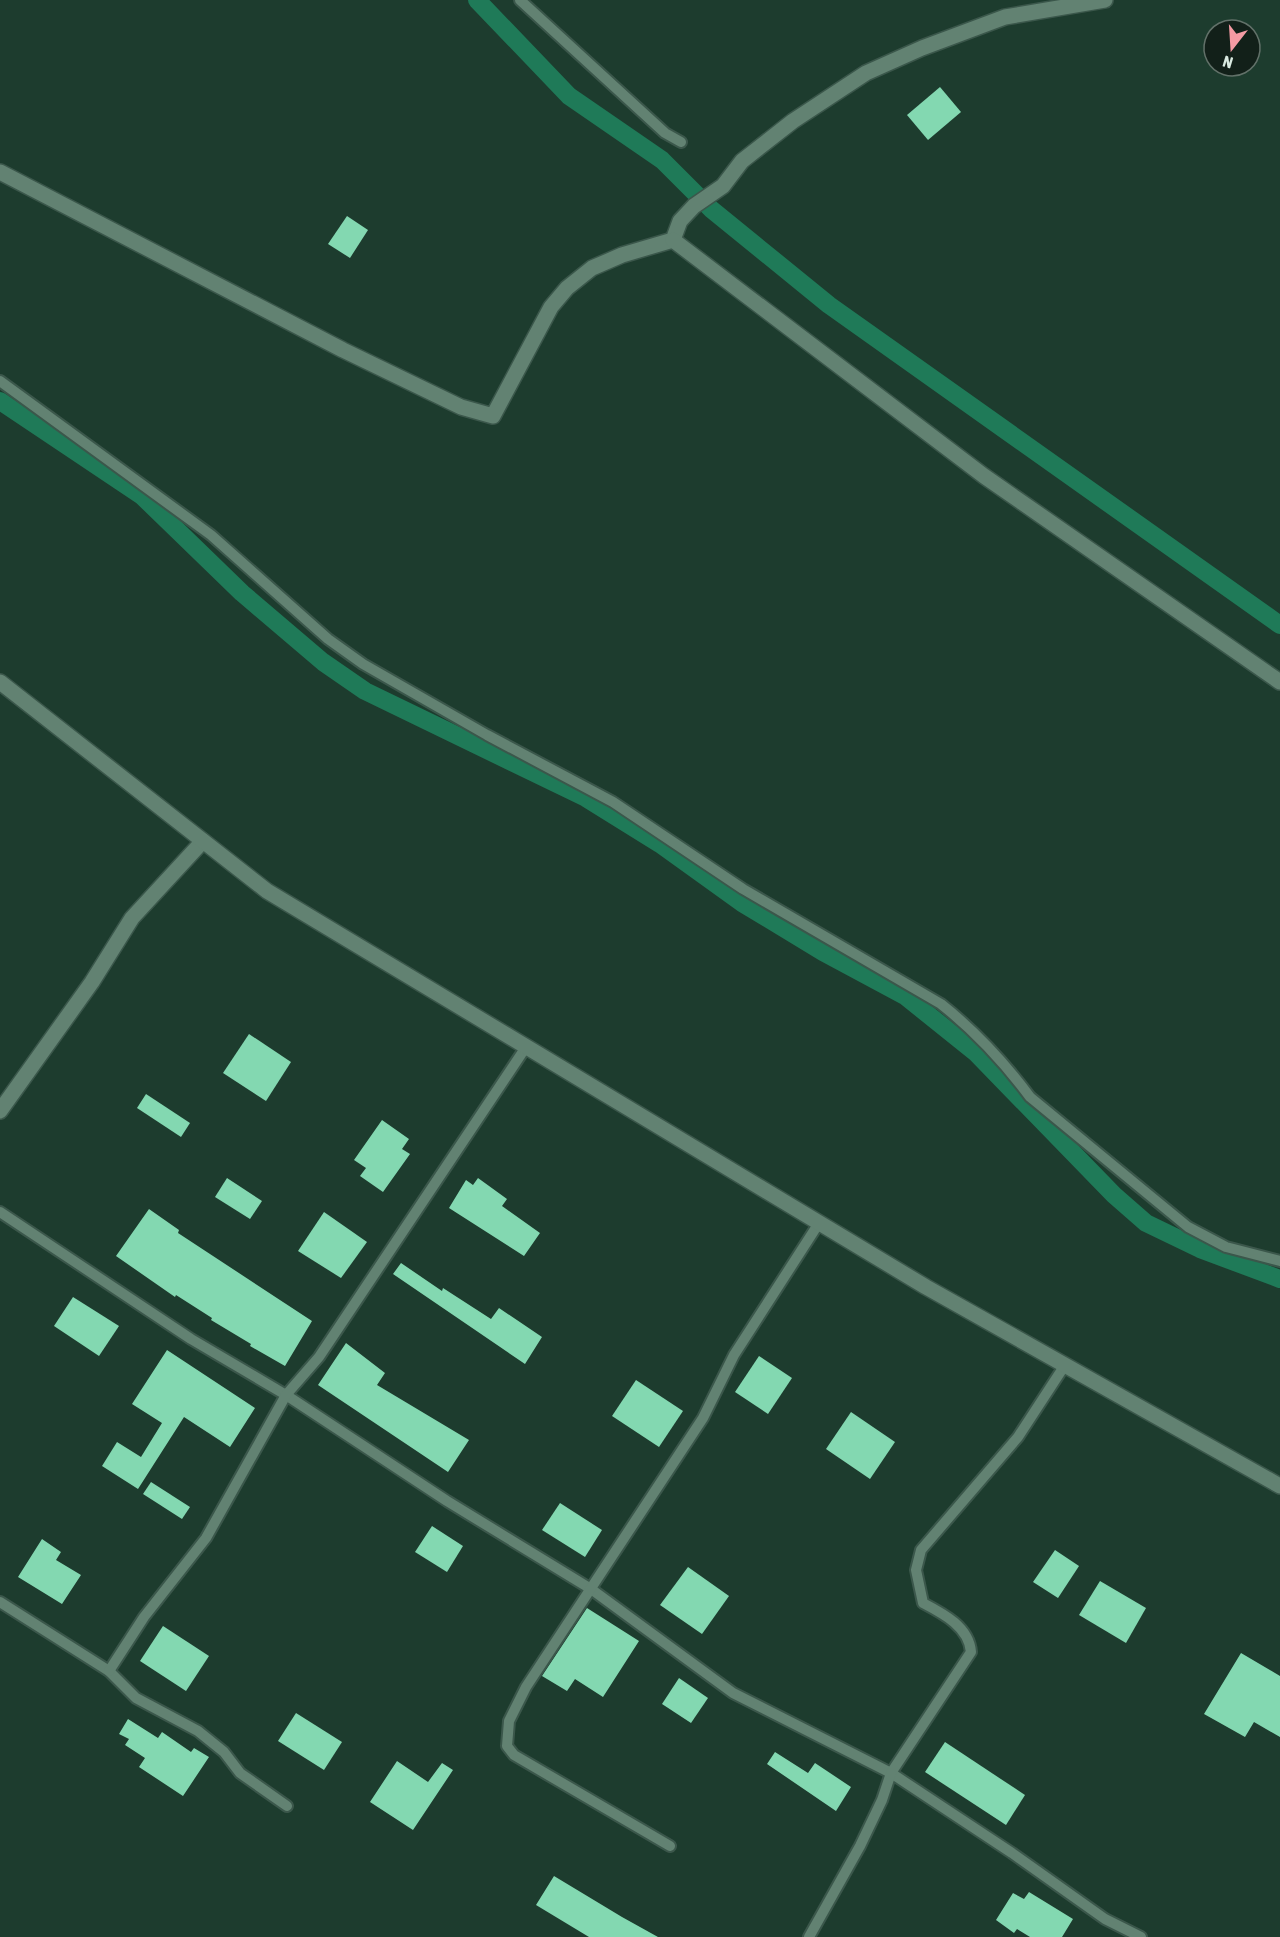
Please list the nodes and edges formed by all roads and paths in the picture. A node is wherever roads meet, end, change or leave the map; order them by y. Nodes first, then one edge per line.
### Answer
1 (520, 0) edge
2 (1105, 0) edge
3 (681, 142) dead end
4 (0, 172) edge
5 (673, 240) junction
6 (0, 381) edge
7 (0, 682) edge
8 (1280, 682) edge
9 (203, 841) junction
10 (526, 1047) junction
11 (0, 1111) edge
12 (0, 1212) edge
13 (819, 1222) junction
14 (1280, 1261) edge
15 (1065, 1365) junction
16 (286, 1395) junction
17 (1280, 1486) edge
18 (591, 1589) junction
19 (0, 1602) edge
20 (109, 1671) junction
21 (891, 1773) junction
22 (287, 1806) dead end
23 (670, 1846) dead end
24 (809, 1937) edge
25 (1141, 1937) edge

1 - 3 lane
2 - 5 street
4 - 5 street
5 - 8 street
6 - 14 lane
7 - 9 street
9 - 10 street
9 - 11 street
10 - 13 street
10 - 16 lane
12 - 16 lane
13 - 15 street
13 - 18 lane
15 - 17 street
15 - 21 lane
16 - 18 lane
16 - 20 lane
18 - 21 lane
18 - 23 lane
19 - 20 lane
20 - 22 lane
21 - 24 lane
21 - 25 lane

